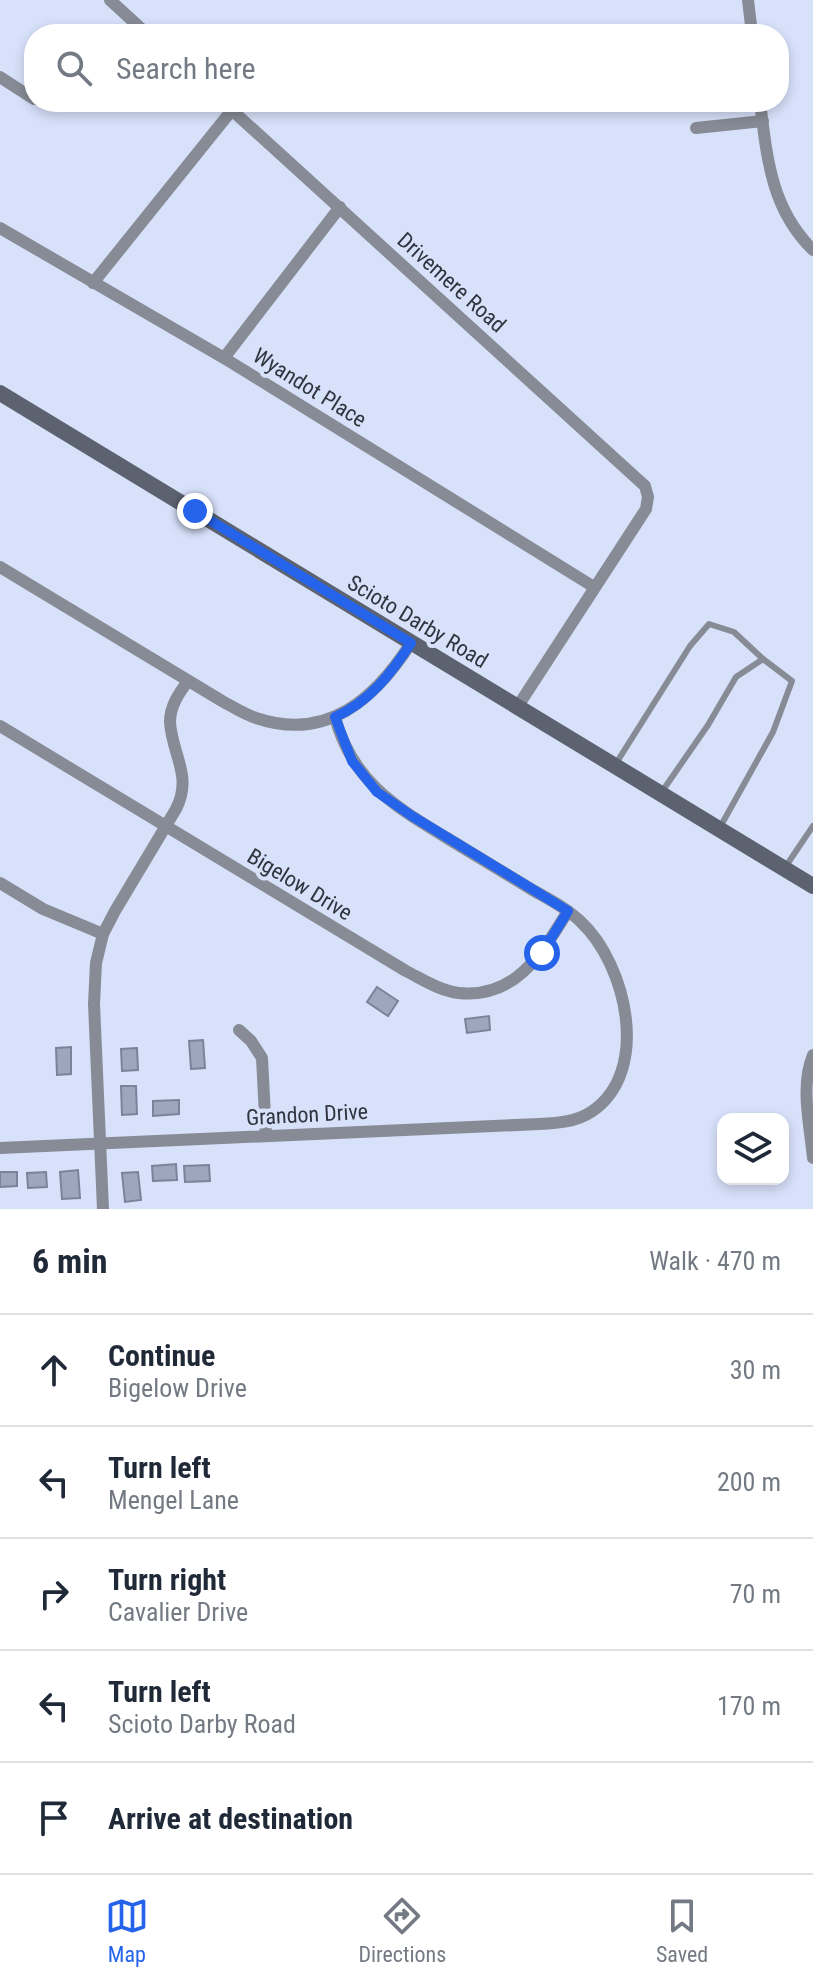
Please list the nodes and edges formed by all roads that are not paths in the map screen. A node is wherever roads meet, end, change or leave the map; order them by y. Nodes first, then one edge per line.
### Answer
1 (110, 0) edge
2 (748, 0) edge
3 (136, 24) edge
4 (751, 24) edge
5 (0, 77) edge
6 (24, 92) edge
7 (223, 112) edge
8 (235, 112) edge
9 (762, 112) edge
10 (763, 121) junction
11 (696, 128) dead end
12 (340, 207) junction
13 (0, 228) edge
14 (813, 250) edge
15 (93, 283) junction
16 (224, 358) junction
17 (0, 393) edge
18 (0, 567) edge
19 (594, 587) junction
20 (411, 643) junction
21 (763, 659) junction
22 (188, 681) junction
23 (518, 706) junction
24 (335, 717) junction
25 (0, 726) edge
26 (615, 765) junction
27 (661, 793) junction
28 (165, 825) junction
29 (813, 826) edge
30 (719, 829) junction
31 (784, 869) junction
32 (0, 883) edge
33 (813, 886) edge
34 (568, 911) junction
35 (103, 934) junction
36 (239, 1030) dead end
37 (813, 1055) edge
38 (266, 1136) junction
39 (100, 1144) junction
40 (0, 1148) edge
41 (813, 1158) edge
42 (103, 1209) edge

1 - 3 street
2 - 4 street
5 - 6 street
7 - 15 street
8 - 12 street, Drivemere Road
9 - 10 street
10 - 11 street
10 - 14 street
12 - 16 street
12 - 19 street, Drivemere Road
13 - 15 street, Wyandot Place
15 - 16 street, Wyandot Place
16 - 19 street, Wyandot Place
17 - 20 main road, Scioto Darby Road
18 - 22 street
19 - 23 street
20 - 23 main road, Scioto Darby Road
20 - 24 street
21 - 26 lane
21 - 27 lane
21 - 30 lane
22 - 24 street
22 - 28 street
23 - 26 main road, Scioto Darby Road
24 - 34 street
25 - 28 street, Bigelow Drive
26 - 27 main road, Scioto Darby Road
27 - 30 main road, Scioto Darby Road
28 - 34 street, Bigelow Drive
28 - 35 street
29 - 31 lane
30 - 31 main road, Scioto Darby Road
31 - 33 main road, Scioto Darby Road
32 - 35 street
34 - 38 street, Grandon Drive
35 - 39 street
36 - 38 street
37 - 41 street
38 - 39 street, Grandon Drive
39 - 40 street, Grandon Drive
39 - 42 street

